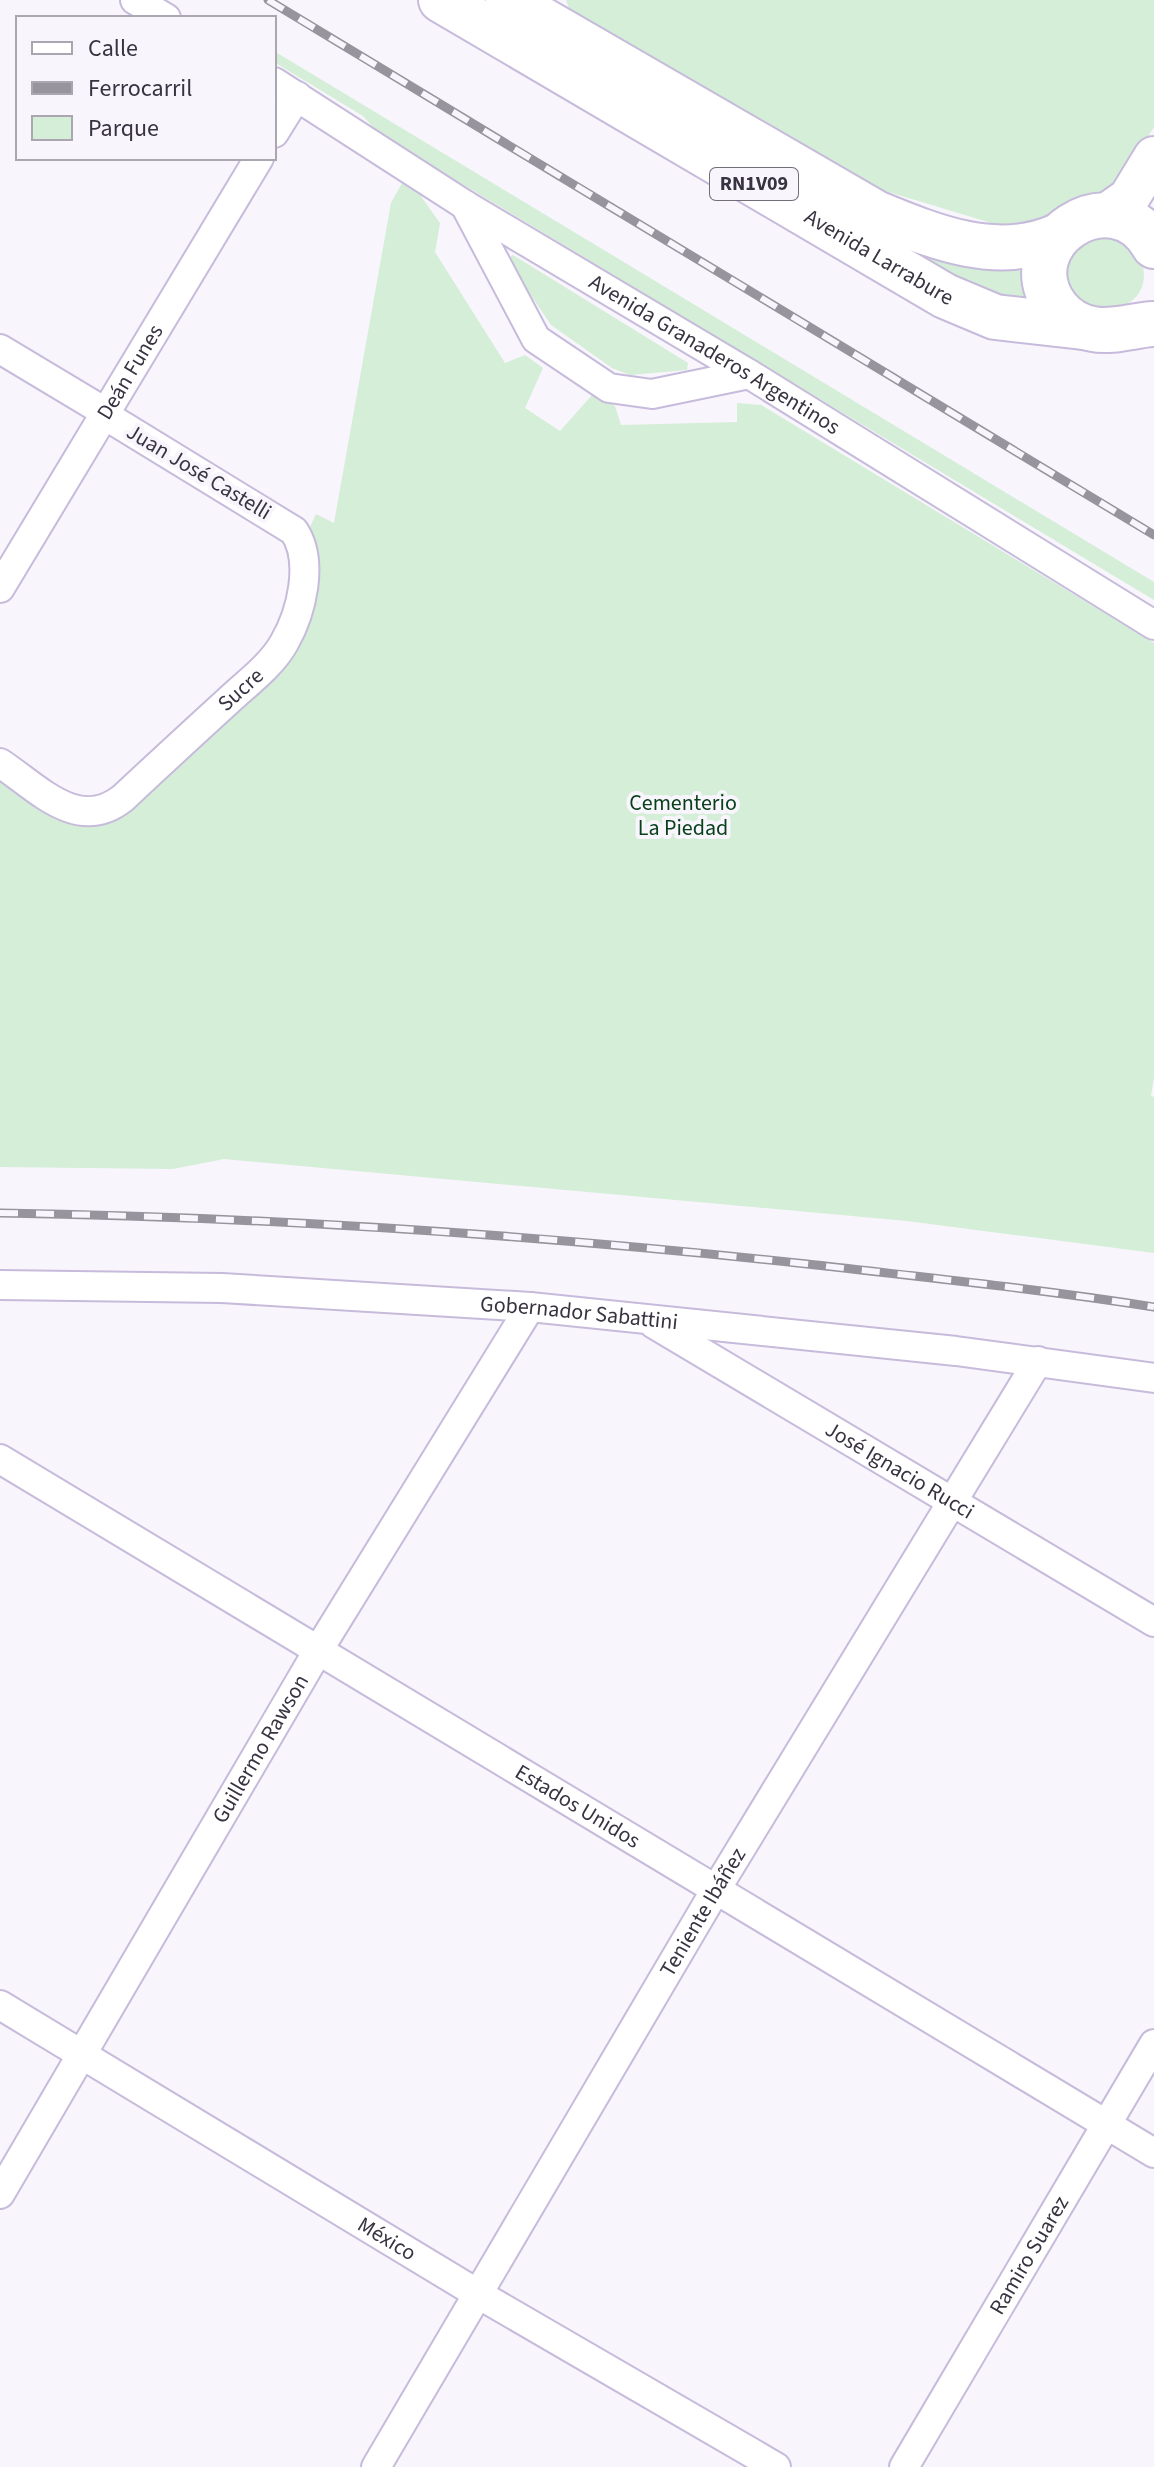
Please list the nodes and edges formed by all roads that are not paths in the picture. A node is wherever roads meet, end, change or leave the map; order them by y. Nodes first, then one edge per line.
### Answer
1 (135, 0) edge
2 (441, 0) edge
3 (521, 14) edge
4 (163, 16) edge
5 (285, 89) edge
6 (276, 125) edge
7 (1154, 157) edge
8 (258, 160) edge
9 (465, 205) junction
10 (1105, 215) junction
11 (1058, 236) junction
12 (1154, 246) edge
13 (1145, 316) edge
14 (1083, 327) junction
15 (0, 349) edge
16 (749, 374) junction
17 (104, 413) junction
18 (294, 531) joint
19 (0, 588) edge
20 (1154, 625) edge
21 (0, 763) edge
22 (3, 1290) edge
23 (530, 1307) junction
24 (647, 1319) junction
25 (1038, 1361) junction
26 (1154, 1378) edge
27 (0, 1459) edge
28 (954, 1500) junction
29 (1154, 1622) edge
30 (319, 1649) junction
31 (715, 1891) junction
32 (0, 2005) edge
33 (1154, 2044) edge
34 (81, 2054) junction
35 (1107, 2124) junction
36 (1154, 2153) edge
37 (0, 2194) edge
38 (478, 2294) junction
39 (376, 2467) edge
40 (776, 2467) edge
41 (904, 2467) edge

1 - 4 street
2 - 3 main road, Avenida Larrabure / RN1V09
3 - 11 main road, Avenida Larrabure / RN1V09
3 - 14 main road, Avenida Larrabure / RN1V09
5 - 6 street
5 - 9 street, Avenida Granaderos Argentinos
7 - 10 main road
8 - 17 street, Deán Funes
9 - 16 street, Avenida Granaderos Argentinos
9 - 16 street
10 - 11 main road, RN1V09
10 - 12 main road
11 - 14 main road
13 - 14 main road, RN1V09
15 - 17 street, Juan José Castelli
16 - 20 street, Avenida Granaderos Argentinos
17 - 18 street, Juan José Castelli
17 - 19 street, Deán Funes
18 - 21 street, Sucre
22 - 23 street, Gobernador Sabattini
23 - 24 street, Gobernador Sabattini
23 - 30 street, Guillermo Rawson
24 - 25 street, Gobernador Sabattini
24 - 28 street, José Ignacio Rucci
25 - 26 street, Gobernador Sabattini
25 - 28 street, Teniente Ibáñez
27 - 30 street, Estados Unidos
28 - 29 street, José Ignacio Rucci
28 - 31 street, Teniente Ibáñez
30 - 31 street, Estados Unidos
30 - 34 street, Guillermo Rawson
31 - 35 street, Estados Unidos
31 - 38 street, Teniente Ibáñez
32 - 34 street, México
33 - 35 street, Ramiro Suarez
34 - 37 street, Guillermo Rawson
34 - 38 street, México
35 - 36 street, Estados Unidos
35 - 41 street, Ramiro Suarez
38 - 39 street, Teniente Ibáñez
38 - 40 street, México

